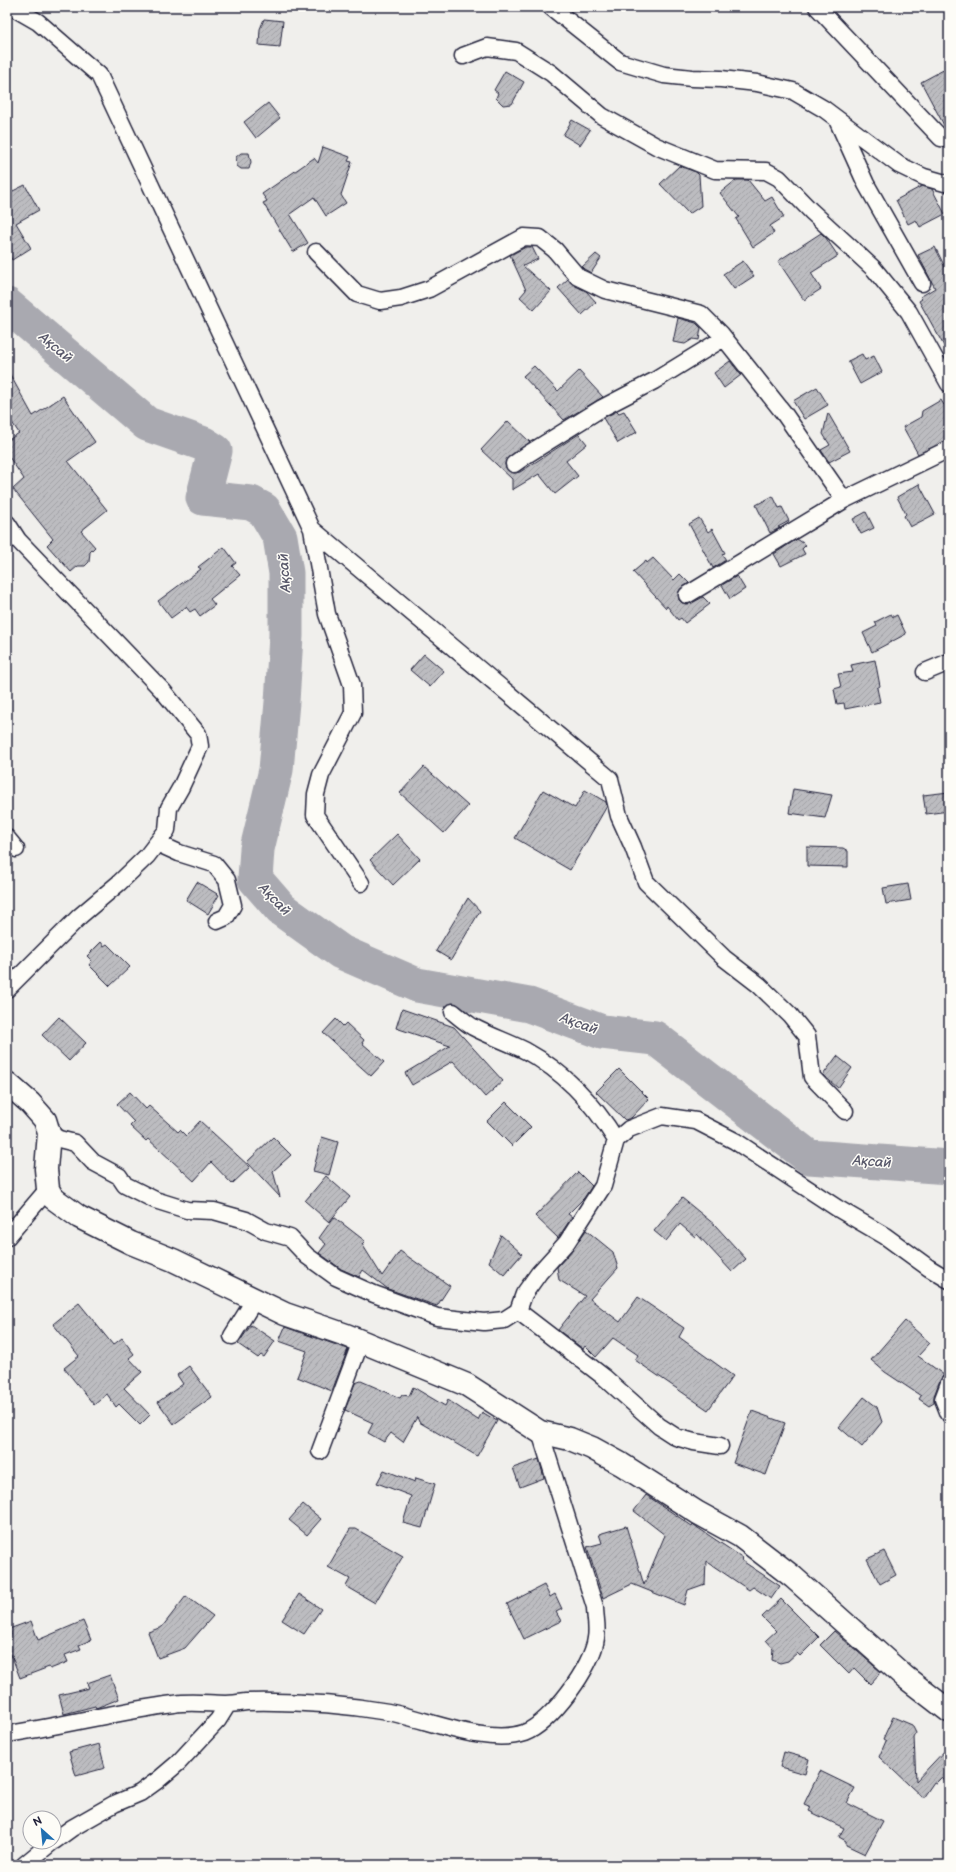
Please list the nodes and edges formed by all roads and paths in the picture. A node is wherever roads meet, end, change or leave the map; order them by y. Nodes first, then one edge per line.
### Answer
1 (12, 7) edge
2 (551, 7) edge
3 (817, 7) edge
4 (463, 56) dead end
5 (836, 119) junction
6 (949, 139) edge
7 (949, 183) edge
8 (316, 252) dead end
9 (922, 283) dead end
10 (724, 338) junction
11 (949, 384) edge
12 (949, 449) edge
13 (514, 464) dead end
14 (844, 500) junction
15 (7, 523) edge
16 (312, 529) junction
17 (687, 595) dead end
18 (949, 662) edge
19 (925, 672) dead end
20 (157, 843) junction
21 (361, 882) dead end
22 (217, 921) dead end
23 (7, 989) edge
24 (453, 1012) dead end
25 (7, 1083) edge
26 (845, 1111) dead end
27 (49, 1133) junction
28 (616, 1140) junction
29 (48, 1189) junction
30 (7, 1237) edge
31 (949, 1280) edge
32 (255, 1299) junction
33 (518, 1311) junction
34 (232, 1336) dead end
35 (361, 1341) junction
36 (949, 1383) edge
37 (949, 1414) edge
38 (540, 1432) junction
39 (720, 1446) dead end
40 (320, 1451) dead end
41 (228, 1704) junction
42 (949, 1711) edge
43 (7, 1734) edge
44 (62, 1835) edge
45 (42, 1850) edge
46 (24, 1865) edge

1 - 16 street
2 - 5 street
3 - 6 street
4 - 11 street
5 - 7 street
5 - 9 street
8 - 10 street
10 - 13 street
10 - 14 street
12 - 14 street
14 - 17 street
15 - 20 street
16 - 21 street
16 - 26 street
18 - 19 street
20 - 22 street
20 - 23 street
24 - 28 street
25 - 27 street
27 - 29 street
27 - 33 street
28 - 31 street
28 - 33 street
29 - 30 street
29 - 32 street
32 - 34 street
32 - 35 street
33 - 39 street
35 - 38 street
35 - 40 street
36 - 37 street
38 - 41 street
38 - 42 street
41 - 43 street
41 - 44 street
45 - 46 street

